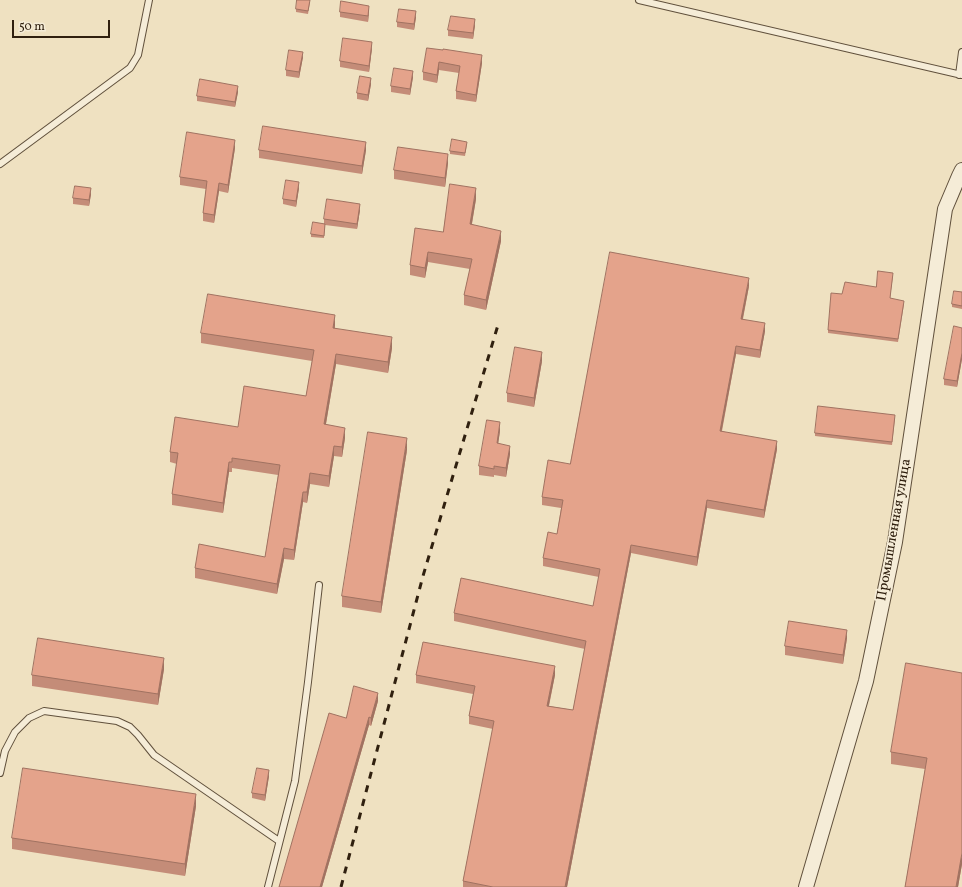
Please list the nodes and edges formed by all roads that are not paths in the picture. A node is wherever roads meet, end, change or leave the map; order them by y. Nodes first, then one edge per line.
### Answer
1 (149, 0) edge
2 (640, 0) edge
3 (962, 52) edge
4 (961, 75) edge
5 (0, 164) edge
6 (962, 170) edge
7 (319, 585) dead end
8 (0, 773) edge
9 (279, 841) junction
10 (268, 887) edge
11 (806, 887) edge

1 - 5 lane
2 - 4 lane
3 - 4 lane
6 - 11 street, Промышленная улица
7 - 9 lane
8 - 9 lane
9 - 10 lane

